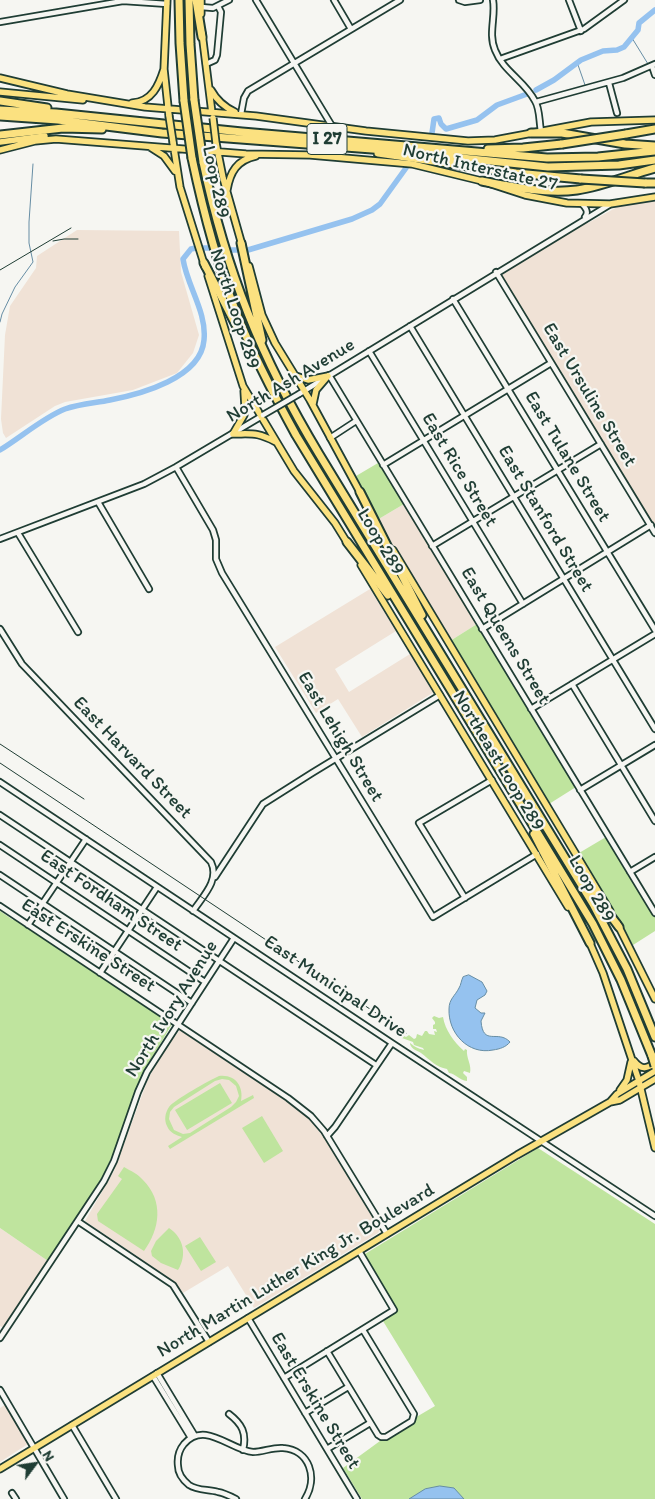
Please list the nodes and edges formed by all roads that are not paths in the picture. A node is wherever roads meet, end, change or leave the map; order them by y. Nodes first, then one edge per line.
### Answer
1 (180, 0) edge
2 (190, 0) edge
3 (196, 0) edge
4 (201, 0) edge
5 (229, 0) edge
6 (256, 0) edge
7 (334, 0) edge
8 (400, 0) edge
9 (459, 0) edge
10 (480, 0) edge
11 (493, 0) edge
12 (569, 0) edge
13 (624, 0) edge
14 (167, 2) edge
15 (218, 6) junction
16 (201, 7) junction
17 (0, 22) edge
18 (351, 29) junction
19 (581, 31) junction
20 (202, 37) junction
21 (500, 60) junction
22 (294, 63) junction
23 (206, 64) junction
24 (653, 65) edge
25 (164, 69) junction
26 (655, 75) edge
27 (0, 78) edge
28 (208, 79) junction
29 (609, 83) junction
30 (0, 92) edge
31 (0, 101) edge
32 (536, 102) junction
33 (118, 103) junction
34 (168, 107) junction
35 (0, 110) edge
36 (617, 113) dead end
37 (241, 114) junction
38 (213, 115) junction
39 (0, 116) edge
40 (84, 116) junction
41 (655, 120) edge
42 (332, 126) junction
43 (655, 128) edge
44 (541, 131) junction
45 (162, 132) junction
46 (531, 133) junction
47 (0, 135) edge
48 (69, 139) junction
49 (0, 142) edge
50 (173, 144) junction
51 (146, 145) junction
52 (326, 145) junction
53 (655, 146) edge
54 (428, 148) junction
55 (0, 150) edge
56 (655, 151) edge
57 (218, 152) junction
58 (264, 154) junction
59 (655, 160) edge
60 (655, 168) edge
61 (178, 175) junction
62 (482, 182) junction
63 (655, 183) edge
64 (226, 192) junction
65 (655, 197) edge
66 (582, 204) junction
67 (610, 204) junction
68 (584, 220) junction
69 (241, 243) junction
70 (204, 263) junction
71 (496, 272) junction
72 (453, 299) junction
73 (410, 326) junction
74 (369, 351) junction
75 (552, 363) junction
76 (264, 375) junction
77 (328, 375) junction
78 (295, 376) junction
79 (279, 385) junction
80 (243, 386) junction
81 (508, 389) junction
82 (301, 392) junction
83 (313, 406) junction
84 (262, 416) junction
85 (464, 416) junction
86 (356, 421) junction
87 (233, 434) junction
88 (330, 438) junction
89 (424, 441) junction
90 (276, 442) junction
91 (601, 444) junction
92 (383, 465) junction
93 (176, 467) junction
94 (558, 470) junction
95 (360, 492) junction
96 (514, 497) junction
97 (98, 502) junction
98 (473, 522) junction
99 (651, 525) junction
100 (18, 533) junction
101 (655, 533) edge
102 (0, 539) edge
103 (347, 542) junction
104 (432, 546) junction
105 (607, 552) junction
106 (564, 579) junction
107 (149, 589) dead end
108 (523, 604) junction
109 (0, 629) edge
110 (482, 629) junction
111 (78, 632) dead end
112 (655, 632) edge
113 (2, 635) edge
114 (613, 659) junction
115 (456, 679) junction
116 (572, 684) junction
117 (440, 695) junction
118 (455, 696) junction
119 (531, 709) junction
120 (655, 729) edge
121 (655, 745) edge
122 (336, 758) junction
123 (622, 766) junction
124 (492, 780) junction
125 (519, 782) junction
126 (1, 783) edge
127 (580, 790) junction
128 (513, 791) junction
129 (0, 815) edge
130 (655, 821) edge
131 (86, 839) junction
132 (0, 845) edge
133 (537, 854) junction
134 (655, 857) edge
135 (70, 862) junction
136 (630, 872) junction
137 (0, 875) edge
138 (213, 880) junction
139 (56, 883) junction
140 (157, 887) junction
141 (465, 898) junction
142 (42, 904) junction
143 (0, 906) edge
144 (142, 910) junction
145 (193, 911) junction
146 (655, 913) edge
147 (28, 925) junction
148 (619, 927) junction
149 (128, 931) junction
150 (234, 938) junction
151 (590, 943) junction
152 (114, 952) junction
153 (220, 961) junction
154 (100, 972) junction
155 (205, 982) junction
156 (655, 1000) edge
157 (192, 1003) junction
158 (178, 1024) junction
159 (655, 1037) edge
160 (392, 1043) junction
161 (631, 1058) junction
162 (654, 1062) edge
163 (376, 1065) junction
164 (655, 1071) edge
165 (655, 1079) edge
166 (639, 1081) junction
167 (640, 1088) junction
168 (617, 1094) junction
169 (610, 1102) junction
170 (327, 1136) junction
171 (541, 1142) junction
172 (655, 1148) edge
173 (655, 1216) edge
174 (79, 1222) junction
175 (387, 1234) junction
176 (359, 1251) junction
177 (248, 1318) junction
178 (363, 1330) junction
179 (0, 1338) edge
180 (209, 1342) junction
181 (327, 1352) junction
182 (155, 1374) junction
183 (284, 1378) junction
184 (348, 1387) junction
185 (0, 1390) edge
186 (305, 1413) junction
187 (229, 1414) dead end
188 (370, 1423) junction
189 (72, 1425) junction
190 (193, 1437) junction
191 (35, 1448) junction
192 (327, 1449) junction
193 (243, 1450) junction
194 (0, 1469) edge
195 (12, 1493) dead end
196 (227, 1497) edge
197 (16, 1499) edge
198 (64, 1499) edge
199 (116, 1499) edge
200 (236, 1499) edge
201 (305, 1499) edge
202 (357, 1499) edge

1 - 76 highway, Loop 289, bridge
2 - 79 highway, Loop 289, bridge
3 - 20 highway
4 - 16 main road, North Loop 289
5 - 15 street
6 - 22 street
7 - 18 street
8 - 18 street
9 - 10 street
11 - 21 street
12 - 19 street
13 - 19 street
14 - 17 street
14 - 25 main road, North Loop 289
15 - 16 street
15 - 23 street
16 - 20 main road, North Loop 289
18 - 22 street
19 - 21 street
20 - 23 main road, North Loop 289
21 - 32 street
22 - 37 street
22 - 42 street
23 - 28 main road, North Loop 289
24 - 26 street
24 - 29 street
25 - 33 main road
25 - 34 main road, North Loop 289
27 - 33 main road, North Interstate 27
28 - 37 main road
28 - 38 main road, North Loop 289
29 - 32 street
29 - 36 street
30 - 33 main road
31 - 40 highway
32 - 44 street
33 - 34 main road, North Interstate 27
34 - 38 main road, North Interstate 27
34 - 50 main road, North Loop 289, bridge
35 - 40 highway, I 27
37 - 38 main road, North Interstate 27
37 - 42 main road, North Interstate 27
38 - 57 main road, North Loop 289, bridge
39 - 45 highway, I 27
40 - 54 highway, I 27
41 - 44 main road, North Interstate 27
42 - 46 main road, North Interstate 27
43 - 54 highway, bridge
44 - 46 main road, North Interstate 27
45 - 47 highway
45 - 52 highway, I 27
46 - 53 highway
48 - 49 main road
48 - 51 main road, North Interstate 27
48 - 55 main road, North Interstate 27
50 - 51 main road, North Interstate 27
50 - 57 main road, North Interstate 27
50 - 61 main road, North Loop 289
51 - 61 main road
52 - 59 highway, I 27
52 - 63 highway, bridge
54 - 56 highway, I 27
57 - 58 main road, North Interstate 27
57 - 64 main road, North Loop 289
58 - 62 main road, North Interstate 27
58 - 64 main road
60 - 62 highway
61 - 70 main road, North Loop 289
62 - 66 main road, North Interstate 27
64 - 69 main road, North Loop 289
65 - 67 main road, North Interstate 27
66 - 67 main road, North Interstate 27
66 - 68 street
67 - 68 street, North Ash Avenue
68 - 71 street, North Ash Avenue
69 - 78 main road, North Loop 289
69 - 79 highway
70 - 76 highway
70 - 80 main road, North Loop 289
71 - 72 street, North Ash Avenue
71 - 75 street, East Ursuline Street
72 - 73 street, North Ash Avenue
72 - 81 street, East Tulane Street
73 - 74 street, North Ash Avenue
73 - 85 street, East Stanford Street
74 - 77 street, North Ash Avenue
74 - 89 street, East Rice Street
75 - 81 street
75 - 91 street, East Ursuline Street
76 - 118 highway, Loop 289
77 - 78 main road
77 - 82 street, North Ash Avenue
77 - 83 main road
77 - 86 street, East Queens Street
78 - 82 main road, North Loop 289
79 - 115 highway, Loop 289
80 - 84 main road, North Loop 289
80 - 87 main road
81 - 85 street
81 - 94 street, East Tulane Street
82 - 83 main road, Northeast Loop 289
82 - 84 street, North Ash Avenue, bridge
83 - 88 main road, Northeast Loop 289
84 - 87 street, North Ash Avenue
84 - 90 main road, Northeast Loop 289
85 - 89 street
85 - 96 street, East Stanford Street
86 - 88 street
86 - 92 street, East Queens Street
87 - 90 main road
87 - 93 street, North Ash Avenue
88 - 95 main road, Northeast Loop 289
89 - 92 street
89 - 98 street, East Rice Street
90 - 103 main road, Northeast Loop 289
91 - 94 street
91 - 99 street, East Ursuline Street
92 - 104 street, East Queens Street
93 - 97 street, North Ash Avenue
93 - 122 street, East Lehigh Street
94 - 96 street
94 - 105 street, East Tulane Street
95 - 115 highway
95 - 148 main road, Northeast Loop 289
96 - 98 street
96 - 106 street, East Stanford Street
97 - 100 street, North Ash Avenue
97 - 107 street
98 - 104 street
98 - 108 street, East Rice Street
99 - 101 street, East Ursuline Street
99 - 105 street
100 - 102 street, North Ash Avenue
100 - 111 street
103 - 117 main road, Northeast Loop 289
103 - 118 highway
104 - 110 street, East Queens Street
105 - 106 street
105 - 112 street, East Tulane Street
106 - 108 street
106 - 114 street, East Stanford Street
108 - 110 street
109 - 113 street, East Harvard Street
110 - 119 street, East Queens Street
112 - 114 street
113 - 138 street, East Harvard Street
114 - 116 street
114 - 120 street, East Stanford Street
115 - 125 highway, Loop 289
116 - 119 street
116 - 123 street
117 - 122 street
117 - 124 main road, Northeast Loop 289
118 - 128 highway, Loop 289
119 - 127 street, East Queens Street
121 - 123 street
122 - 138 street
122 - 141 street, East Lehigh Street
123 - 127 street
123 - 130 street
124 - 133 main road, Northeast Loop 289
124 - 141 street
125 - 148 highway
125 - 159 highway, Loop 289
126 - 131 street, East Municipal Drive
127 - 136 street, East Queens Street
128 - 151 highway
128 - 162 highway, Loop 289
129 - 135 street
131 - 135 street
131 - 140 street, East Municipal Drive
132 - 139 street, East Fordham Street
133 - 141 street
133 - 151 main road, Northeast Loop 289
134 - 136 street
135 - 139 street
135 - 144 street
136 - 146 street, East Queens Street
137 - 142 street
138 - 145 street
139 - 142 street
139 - 149 street, East Fordham Street
140 - 144 street
140 - 145 street, East Municipal Drive
142 - 147 street
142 - 152 street
143 - 147 street, East Erskine Street
144 - 149 street
144 - 153 street
145 - 150 street, East Municipal Drive
147 - 154 street, East Erskine Street
148 - 156 main road, Northeast Loop 289
149 - 152 street
149 - 155 street, East Fordham Street
150 - 153 street, North Ivory Avenue
150 - 160 street, East Municipal Drive
151 - 161 main road, Northeast Loop 289
152 - 154 street
152 - 157 street
153 - 155 street, North Ivory Avenue
153 - 163 street
154 - 158 street, East Erskine Street
155 - 157 street, North Ivory Avenue
157 - 158 street, North Ivory Avenue
158 - 170 street, East Erskine Street
158 - 174 street, North Ivory Avenue
160 - 163 street
160 - 171 street, East Municipal Drive
161 - 162 main road
161 - 166 main road, Northeast Loop 289
161 - 168 main road
163 - 170 street
164 - 166 main road, North Martin Luther King Jr. Boulevard
165 - 167 main road, North Martin Luther King Jr. Boulevard
166 - 167 main road, Northeast Loop 289
166 - 168 main road, North Martin Luther King Jr. Boulevard
167 - 169 main road, North Martin Luther King Jr. Boulevard
167 - 172 main road, Northeast Loop 289
168 - 169 main road, North Martin Luther King Jr. Boulevard
169 - 171 main road, North Martin Luther King Jr. Boulevard
170 - 175 street, East Erskine Street
171 - 173 street, East Municipal Drive
171 - 175 main road, North Martin Luther King Jr. Boulevard
174 - 179 street, North Ivory Avenue
174 - 180 street
175 - 176 main road, North Martin Luther King Jr. Boulevard
176 - 177 main road, North Martin Luther King Jr. Boulevard
176 - 178 street
177 - 180 main road, North Martin Luther King Jr. Boulevard
177 - 183 street, East Erskine Street
178 - 181 street
178 - 188 street
180 - 182 main road, North Martin Luther King Jr. Boulevard
181 - 183 street
181 - 184 street
182 - 189 main road, North Martin Luther King Jr. Boulevard
182 - 190 street
183 - 186 street, East Erskine Street
184 - 186 street
184 - 188 street
185 - 191 street
186 - 192 street, East Erskine Street
187 - 193 street
188 - 192 street
189 - 191 main road, North Martin Luther King Jr. Boulevard
189 - 199 street
190 - 193 street
190 - 196 street
191 - 194 main road, North Martin Luther King Jr. Boulevard
191 - 198 street
192 - 202 street, East Erskine Street
193 - 201 street
195 - 197 street
196 - 200 street

